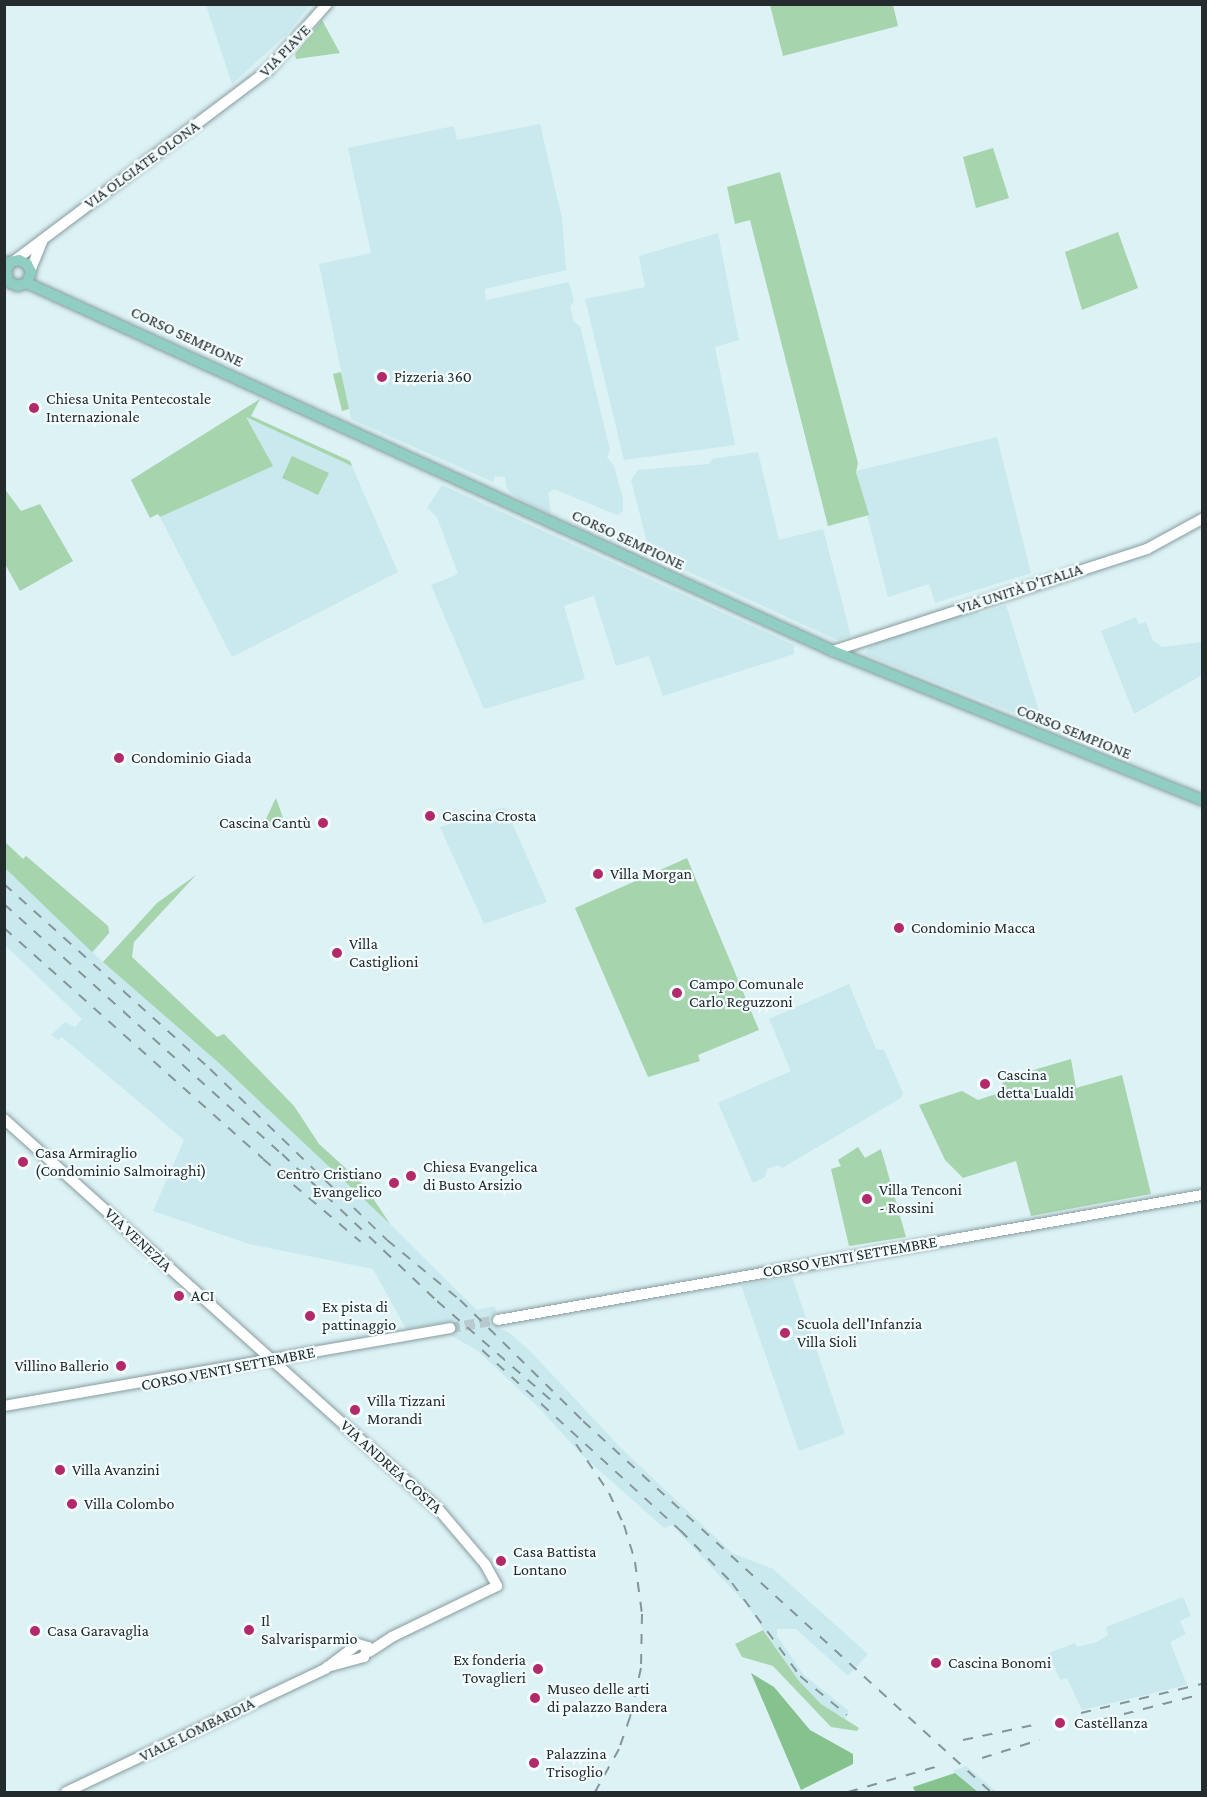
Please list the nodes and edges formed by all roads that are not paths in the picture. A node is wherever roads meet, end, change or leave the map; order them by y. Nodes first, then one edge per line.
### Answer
1 (327, 4) edge
2 (239, 93) joint
3 (45, 237) junction
4 (10, 262) edge
5 (5, 273) edge
6 (30, 274) junction
7 (1203, 519) edge
8 (833, 651) junction
9 (1203, 800) edge
10 (4, 1119) edge
11 (1203, 1195) edge
12 (498, 1320) tunnel mouth
13 (450, 1329) tunnel mouth
14 (272, 1360) junction
15 (4, 1406) edge
16 (497, 1586) joint
17 (66, 1792) edge

1 - 2 street, VIA PIAVE
2 - 3 street, VIA OLGIATE OLONA
3 - 4 street, VIA OLGIATE OLONA
3 - 6 street, VIA OLGIATE OLONA
4 - 5 main road, CORSO SEMPIONE
4 - 6 main road, CORSO SEMPIONE
5 - 6 main road, CORSO SEMPIONE
6 - 8 main road, CORSO SEMPIONE
7 - 8 street, VIA UNITÀ D'ITALIA
8 - 9 main road, CORSO SEMPIONE
10 - 14 street, VIA VENEZIA
11 - 12 street, CORSO VENTI SETTEMBRE
13 - 14 street, CORSO VENTI SETTEMBRE
14 - 15 street, CORSO VENTI SETTEMBRE
14 - 16 street, VIA ANDREA COSTA
16 - 17 street, VIALE LOMBARDIA

